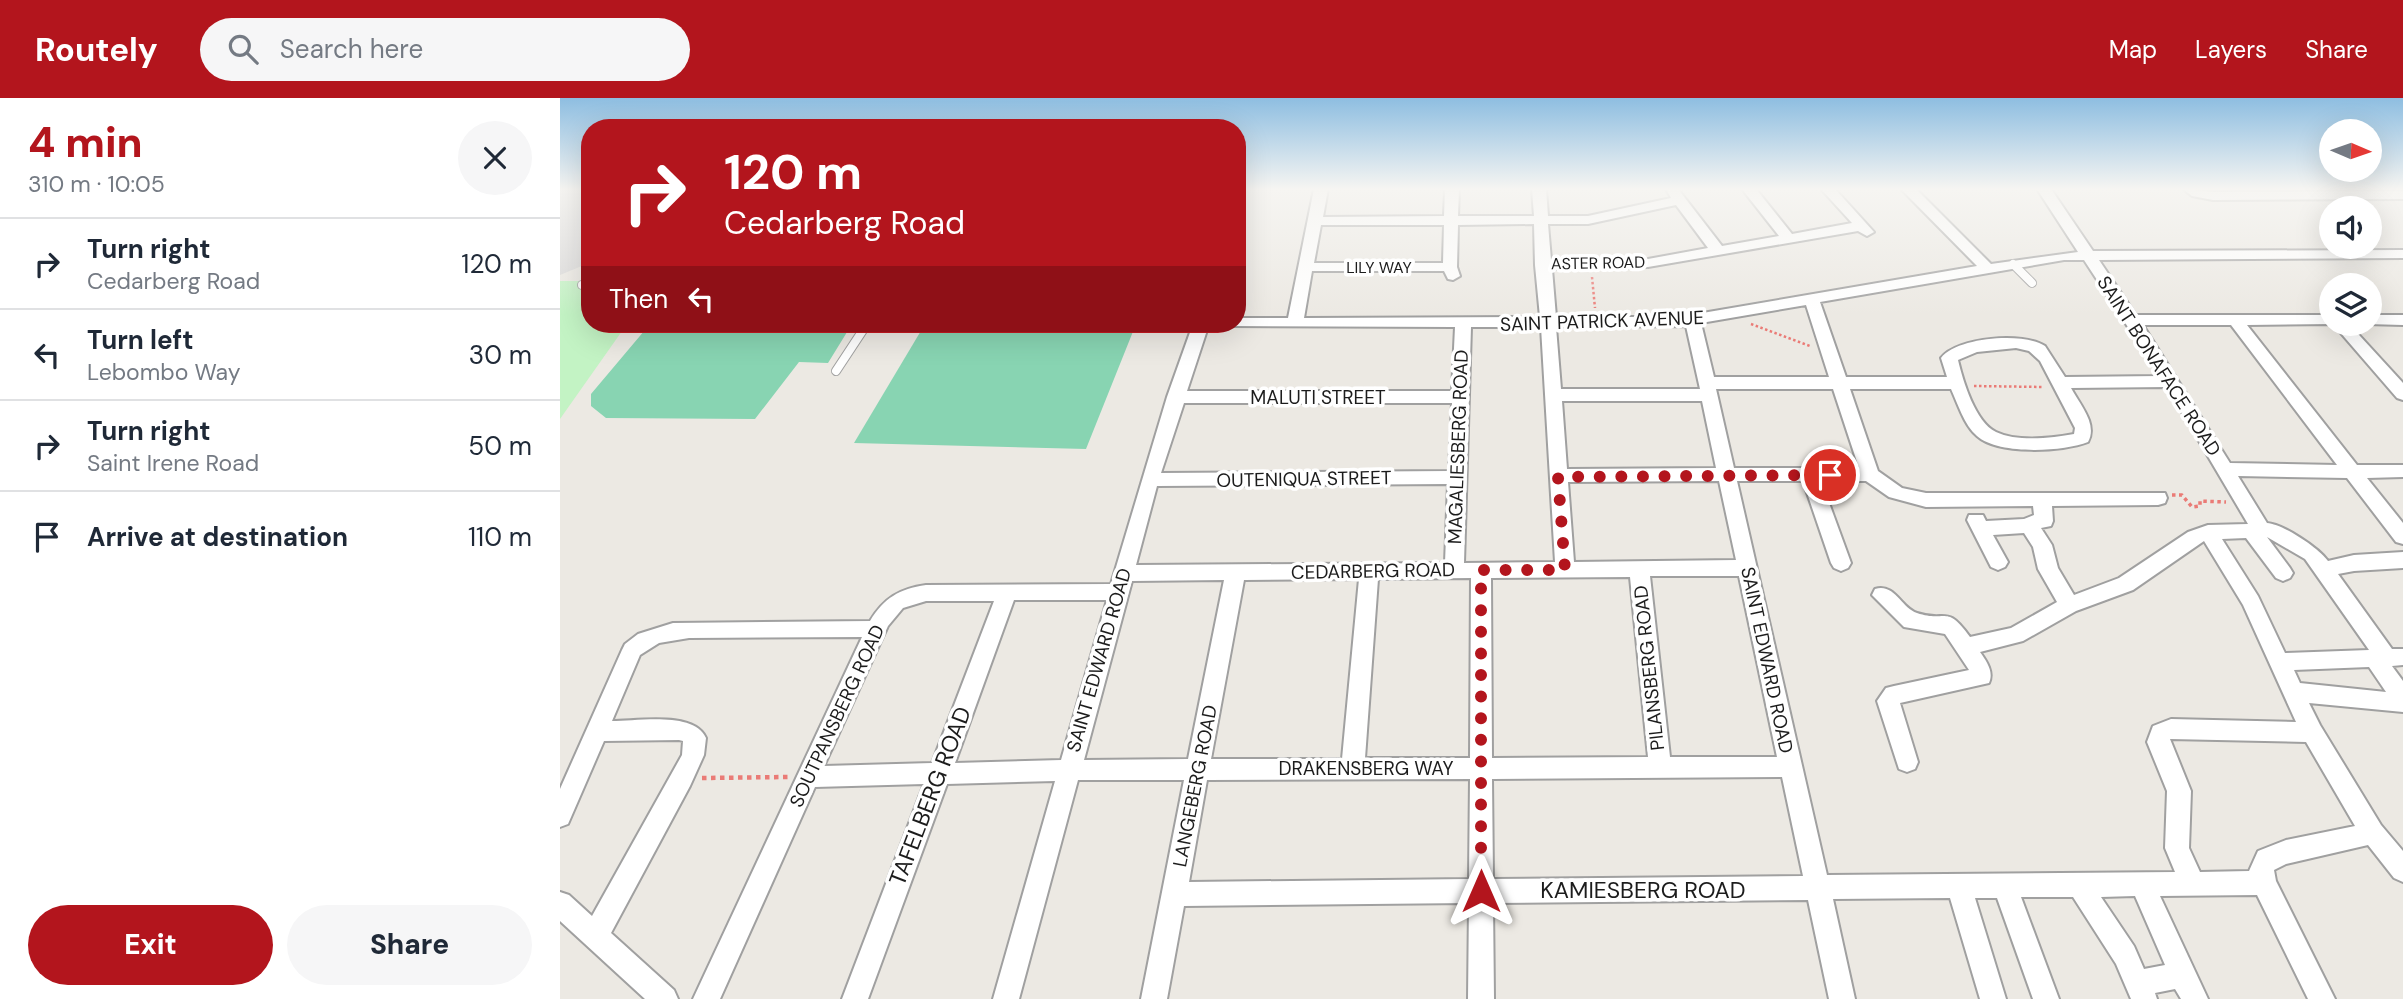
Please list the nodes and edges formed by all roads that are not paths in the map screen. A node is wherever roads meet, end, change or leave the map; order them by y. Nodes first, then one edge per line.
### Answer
1 (1313, 231) edge
2 (1452, 231) edge
3 (1540, 231) edge
4 (1703, 231) edge
5 (1783, 231) edge
6 (1866, 231) edge
7 (1950, 231) edge
8 (2072, 231) edge
9 (1789, 239) junction
10 (1718, 251) junction
11 (2403, 254) edge
12 (2088, 255) junction
13 (2012, 264) junction
14 (1542, 265) junction
15 (1307, 267) junction
16 (1988, 269) junction
17 (1451, 271) joint
18 (2032, 282) dead end
19 (1812, 301) junction
20 (2131, 320) junction
21 (2235, 320) junction
22 (2319, 320) edge
23 (2382, 320) edge
24 (2403, 320) edge
25 (1693, 321) junction
26 (1246, 323) edge
27 (1295, 323) junction
28 (1463, 324) junction
29 (1547, 324) junction
30 (861, 333) edge
31 (1199, 333) edge
32 (2352, 336) edge
33 (835, 371) dead end
34 (2172, 381) junction
35 (1840, 383) junction
36 (1958, 383) junction
37 (2060, 383) junction
38 (1708, 389) junction
39 (2401, 391) edge
40 (1552, 395) junction
41 (1175, 397) junction
42 (1460, 397) junction
43 (2224, 469) junction
44 (2354, 471) junction
45 (2403, 471) edge
46 (1870, 474) junction
47 (1727, 475) junction
48 (1810, 475) junction
49 (1457, 477) junction
50 (1558, 477) junction
51 (1150, 480) junction
52 (2158, 498) road end
53 (1966, 500) junction
54 (2042, 501) junction
55 (2029, 526) junction
56 (1980, 528) junction
57 (2256, 530) junction
58 (2208, 532) junction
59 (2403, 537) edge
60 (2403, 560) edge
61 (1998, 562) dead end
62 (1841, 563) dead end
63 (1748, 568) junction
64 (1639, 569) junction
65 (1481, 570) junction
66 (1565, 570) junction
67 (2324, 570) junction
68 (1454, 571) junction
69 (1368, 572) junction
70 (1235, 573) junction
71 (2283, 573) dead end
72 (1121, 582) junction
73 (1007, 593) junction
74 (1882, 596) dead end
75 (2069, 605) junction
76 (876, 629) junction
77 (1966, 647) junction
78 (2388, 657) edge
79 (2279, 662) junction
80 (2293, 692) junction
81 (2403, 698) edge
82 (2403, 703) edge
83 (595, 732) junction
84 (2312, 732) junction
85 (1907, 762) dead end
86 (1481, 767) junction
87 (1791, 767) junction
88 (1353, 768) junction
89 (1660, 768) junction
90 (1199, 769) junction
91 (1068, 770) junction
92 (937, 774) junction
93 (810, 777) junction
94 (560, 816) edge
95 (2373, 833) junction
96 (2403, 870) edge
97 (2264, 883) junction
98 (2193, 884) junction
99 (2142, 885) junction
100 (2079, 886) junction
101 (1959, 887) junction
102 (2005, 887) junction
103 (1817, 889) junction
104 (1481, 891) junction
105 (1175, 894) junction
106 (560, 904) edge
107 (596, 935) junction
108 (2182, 975) junction
109 (2141, 991) edge
110 (665, 999) edge
111 (706, 999) edge
112 (855, 999) edge
113 (1006, 999) edge
114 (1154, 999) edge
115 (1481, 999) edge
116 (1842, 999) edge
117 (1993, 999) edge
118 (2046, 999) edge
119 (2195, 999) edge
120 (2322, 999) edge

1 - 15 street
2 - 17 street, LILY WAY
3 - 14 street
4 - 10 street
5 - 9 street
6 - 9 street, ASTER ROAD
7 - 16 street
8 - 12 street, SAINT BONAFACE ROAD
9 - 10 street, ASTER ROAD
10 - 14 street, ASTER ROAD
11 - 12 street, SAINT PATRICK AVENUE
12 - 13 street, SAINT PATRICK AVENUE
12 - 20 street, SAINT BONAFACE ROAD
13 - 16 street, SAINT PATRICK AVENUE
13 - 18 lane
14 - 29 street
15 - 17 street, LILY WAY
15 - 27 street
16 - 19 street, SAINT PATRICK AVENUE
19 - 25 street, SAINT PATRICK AVENUE
19 - 35 street
20 - 21 street
20 - 34 street, SAINT BONAFACE ROAD
21 - 22 street
21 - 44 street
23 - 24 street
25 - 29 street, SAINT PATRICK AVENUE
25 - 38 street, SAINT EDWARD ROAD
26 - 27 street, SAINT PATRICK AVENUE
27 - 28 street, SAINT PATRICK AVENUE
28 - 29 street, SAINT PATRICK AVENUE
28 - 42 street, MAGALIESBERG ROAD
29 - 40 street
30 - 33 lane
31 - 41 street, SAINT EDWARD ROAD
32 - 39 street
34 - 37 street
34 - 43 street, SAINT BONAFACE ROAD
35 - 36 street
35 - 38 street
35 - 46 street
36 - 37 street
36 - 37 street
38 - 40 street
38 - 47 street, SAINT EDWARD ROAD
40 - 50 street
41 - 42 street, MALUTI STREET
41 - 51 street, SAINT EDWARD ROAD
42 - 49 street, MAGALIESBERG ROAD
43 - 44 street, SAINT BONAFACE ROAD
43 - 57 street
44 - 45 street, SAINT BONAFACE ROAD
44 - 59 street
46 - 48 street
46 - 53 street
47 - 48 street
47 - 50 street
47 - 63 street, SAINT EDWARD ROAD
48 - 62 street
49 - 51 street, OUTENIQUA STREET
49 - 68 street, MAGALIESBERG ROAD
50 - 66 street
51 - 72 street, SAINT EDWARD ROAD
52 - 54 street
53 - 54 street
53 - 56 street
54 - 55 street
55 - 56 street
55 - 75 street
56 - 61 street
57 - 58 street
57 - 67 street
57 - 71 street
58 - 75 street
58 - 79 street
60 - 67 street
63 - 64 street, CEDARBERG ROAD
63 - 87 street, SAINT EDWARD ROAD
64 - 66 street, CEDARBERG ROAD
64 - 89 street, PILANSBERG ROAD
65 - 66 street, CEDARBERG ROAD
65 - 68 street, CEDARBERG ROAD
65 - 86 street
67 - 78 street
68 - 69 street, CEDARBERG ROAD
69 - 70 street, CEDARBERG ROAD
69 - 88 street
70 - 72 street, CEDARBERG ROAD
70 - 90 street, LANGEBERG ROAD
72 - 73 street, SOUTPANSBERG ROAD
72 - 91 street, SAINT EDWARD ROAD
73 - 76 street, SOUTPANSBERG ROAD
73 - 92 street, TAFELBERG ROAD
74 - 77 street
75 - 77 street
76 - 83 street
76 - 93 street, SOUTPANSBERG ROAD
77 - 85 street
78 - 79 street
78 - 81 street
79 - 80 street
80 - 82 street
80 - 84 street
83 - 94 street
83 - 107 street
84 - 95 street
84 - 98 street
86 - 88 street, DRAKENSBERG WAY
86 - 89 street, DRAKENSBERG WAY
86 - 104 street
87 - 89 street, DRAKENSBERG WAY
87 - 103 street, SAINT EDWARD ROAD
88 - 90 street, DRAKENSBERG WAY
90 - 91 street, DRAKENSBERG WAY
90 - 105 street, LANGEBERG ROAD
91 - 92 street, DRAKENSBERG WAY
91 - 113 street, SAINT EDWARD ROAD
92 - 93 street, DRAKENSBERG WAY
92 - 112 street, TAFELBERG ROAD
93 - 111 street, SOUTPANSBERG ROAD
95 - 96 street
95 - 97 street
97 - 98 street, KAMIESBERG ROAD
97 - 120 street
98 - 99 street, KAMIESBERG ROAD
99 - 100 street, KAMIESBERG ROAD
99 - 108 street
100 - 102 street, KAMIESBERG ROAD
100 - 109 street
101 - 102 street, KAMIESBERG ROAD
101 - 103 street, KAMIESBERG ROAD
101 - 117 street
102 - 118 street
103 - 104 street, KAMIESBERG ROAD
103 - 116 street, SAINT EDWARD ROAD
104 - 105 street, KAMIESBERG ROAD
104 - 115 street
105 - 114 street, LANGEBERG ROAD
106 - 107 street
107 - 110 street
108 - 109 street
108 - 119 street

